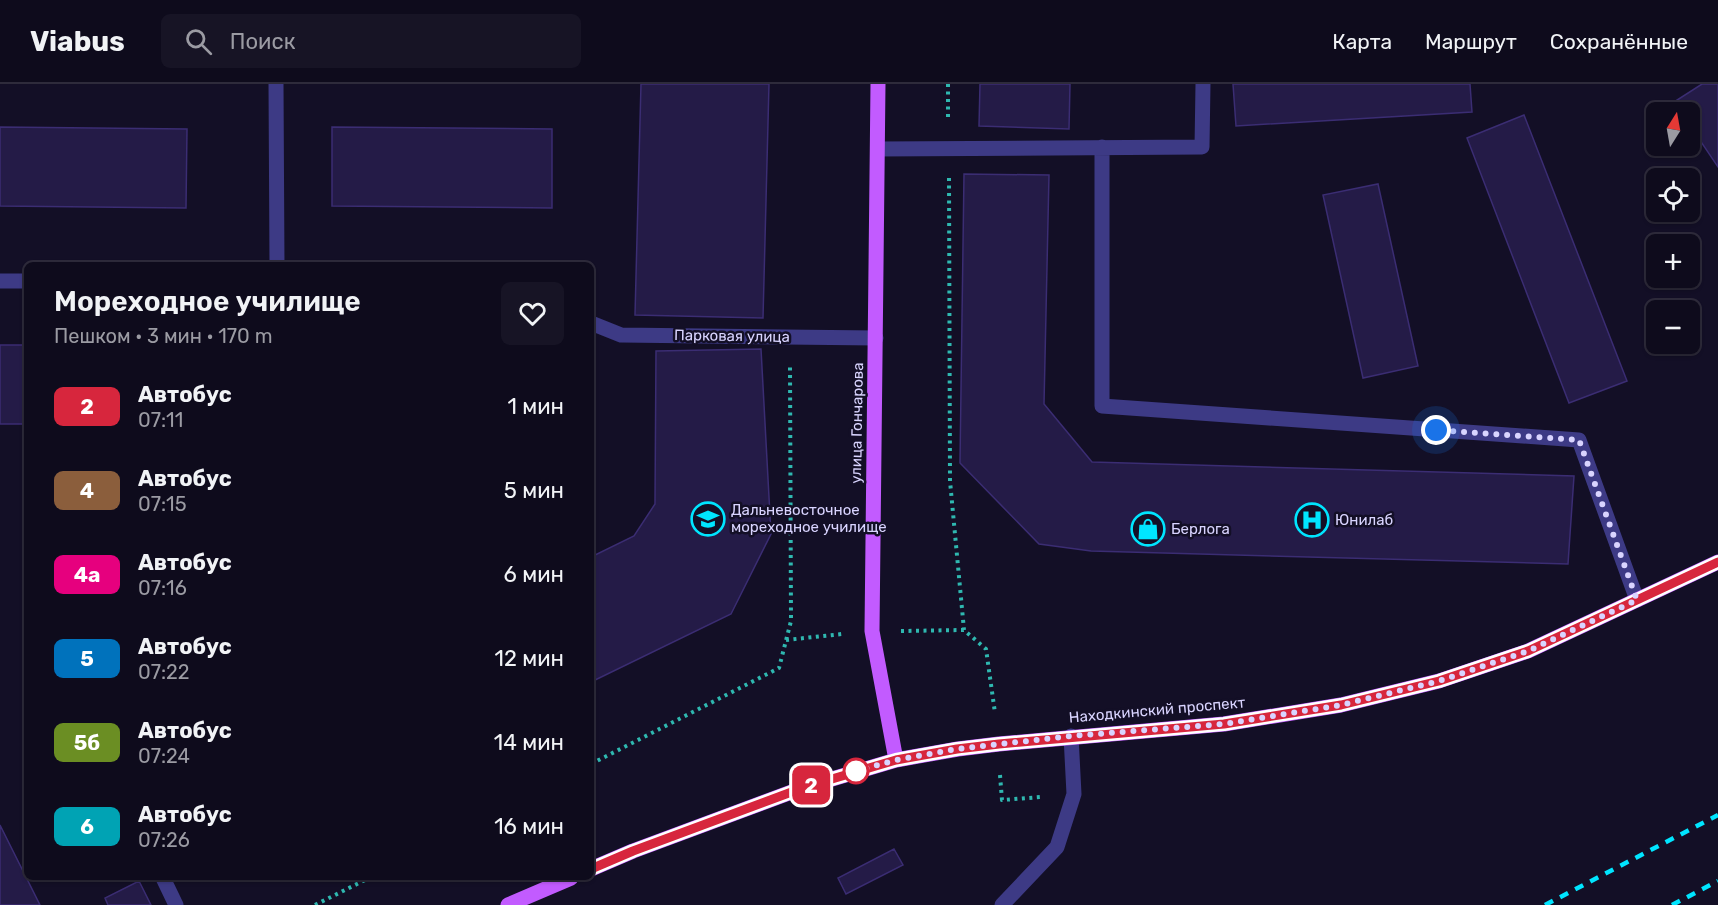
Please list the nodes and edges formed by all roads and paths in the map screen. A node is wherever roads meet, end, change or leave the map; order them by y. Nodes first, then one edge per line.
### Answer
1 (276, 84) edge
2 (878, 84) edge
3 (948, 84) edge
4 (1203, 84) edge
5 (1102, 147) junction
6 (948, 148) junction
7 (878, 149) junction
8 (278, 262) edge
9 (0, 281) edge
10 (24, 281) edge
11 (594, 324) edge
12 (790, 337) junction
13 (876, 338) junction
14 (1718, 562) edge
15 (1637, 600) junction
16 (964, 630) junction
17 (872, 631) junction
18 (786, 640) junction
19 (1071, 736) junction
20 (999, 744) junction
21 (896, 760) junction
22 (594, 762) edge
23 (1074, 794) junction
24 (594, 868) edge
25 (164, 880) edge
26 (365, 880) edge
27 (566, 880) edge
28 (176, 905) edge
29 (315, 905) edge
30 (508, 905) edge
31 (1002, 905) edge

1 - 8 street
2 - 7 main road, улица Гончарова
3 - 6 path
4 - 5 street
5 - 6 street
5 - 15 street
6 - 7 street
6 - 16 path
7 - 13 main road, улица Гончарова
9 - 10 street
11 - 12 street, Парковая улица
12 - 13 street, Парковая улица
12 - 18 path
13 - 17 main road, улица Гончарова
14 - 15 main road, Находкинский проспект
15 - 19 main road, Находкинский проспект
16 - 17 path
16 - 20 path
17 - 18 path
17 - 21 main road, улица Гончарова
18 - 22 path
19 - 20 main road, Находкинский проспект
19 - 23 street
20 - 21 main road, Находкинский проспект
20 - 23 path
21 - 24 main road, Находкинский проспект
23 - 31 street
25 - 28 street
26 - 29 path
27 - 30 main road

